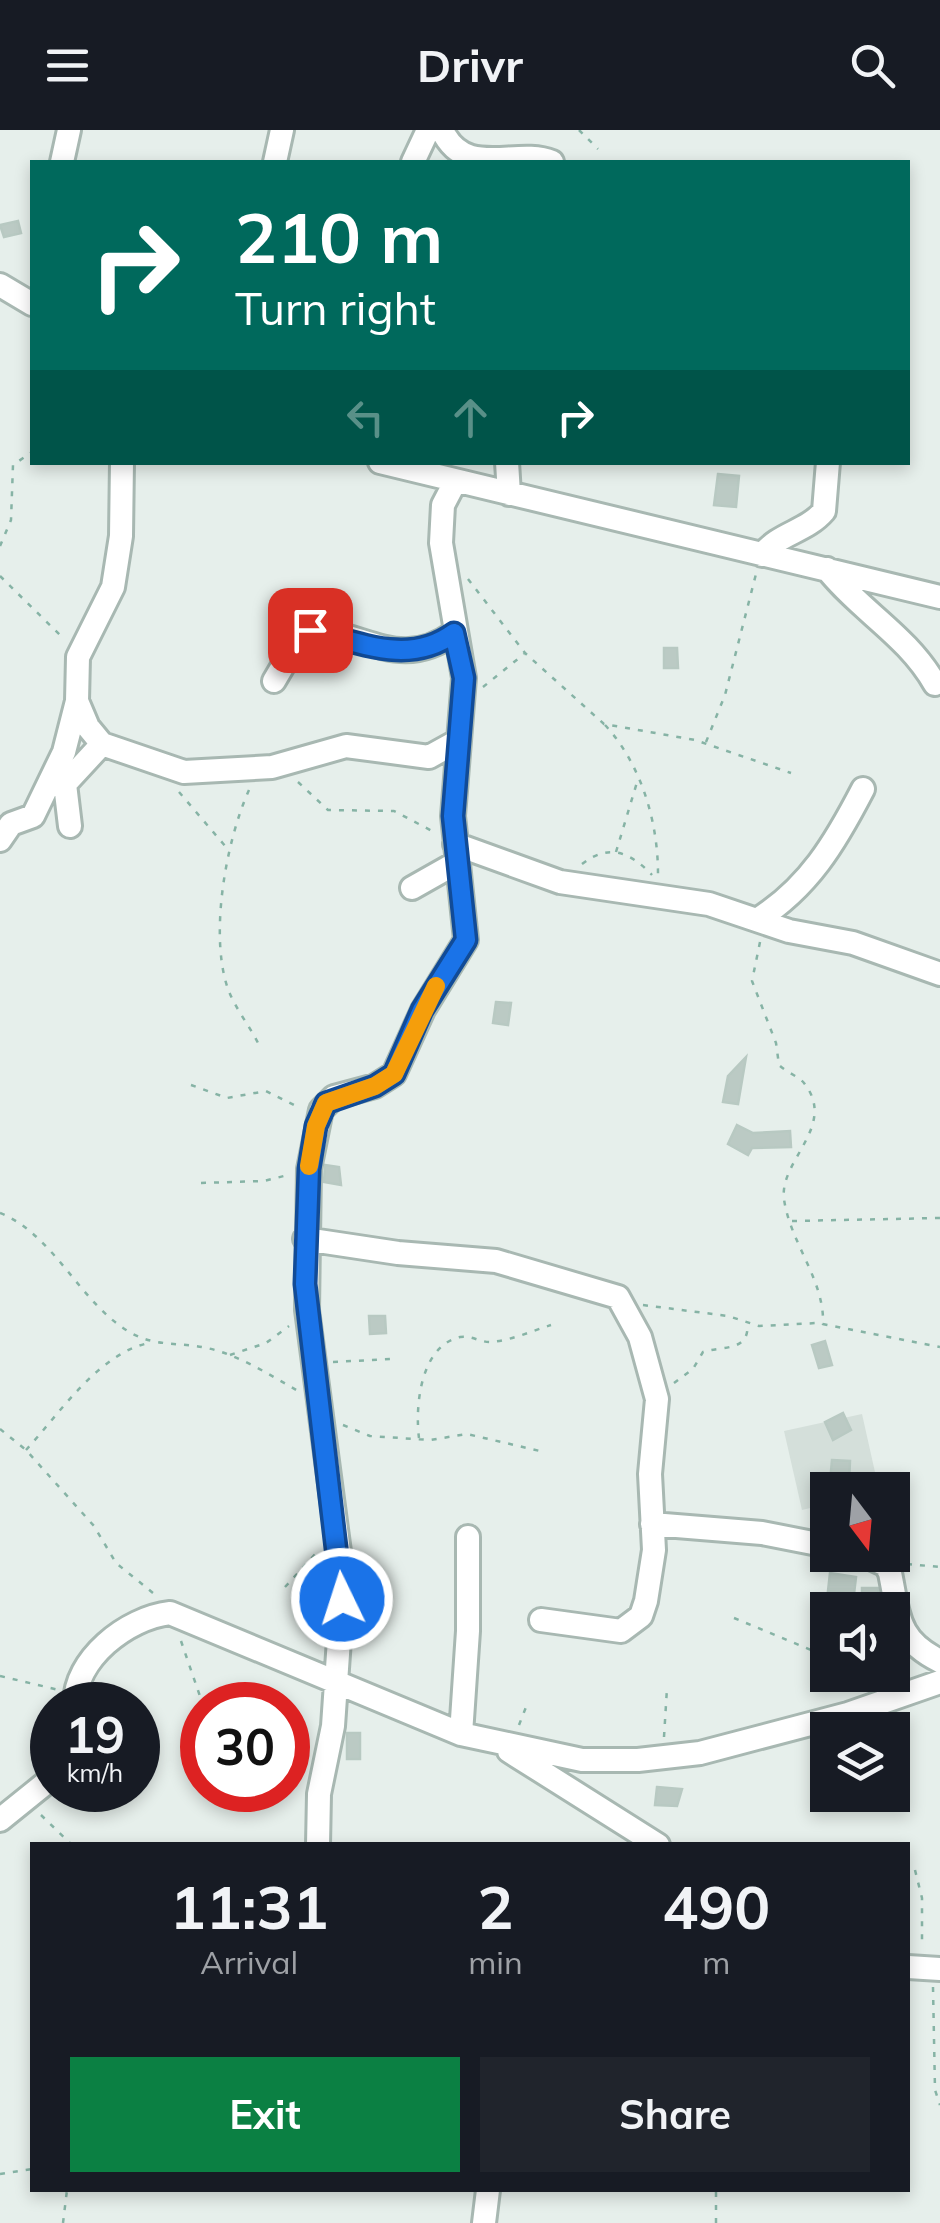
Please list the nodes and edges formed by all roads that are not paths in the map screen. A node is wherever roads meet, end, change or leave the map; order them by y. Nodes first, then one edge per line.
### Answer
1 (68, 130) edge
2 (282, 130) edge
3 (428, 130) edge
4 (442, 130) edge
5 (62, 160) edge
6 (275, 160) edge
7 (415, 160) edge
8 (519, 160) edge
9 (0, 285) edge
10 (30, 303) edge
11 (122, 465) edge
12 (396, 465) edge
13 (507, 465) edge
14 (828, 465) edge
15 (445, 474) edge
16 (509, 494) junction
17 (762, 554) junction
18 (827, 568) junction
19 (940, 596) edge
20 (454, 633) junction
21 (274, 681) dead end
22 (935, 684) dead end
23 (77, 701) junction
24 (458, 741) junction
25 (102, 744) junction
26 (863, 790) dead end
27 (70, 826) dead end
28 (0, 840) edge
29 (456, 847) junction
30 (412, 888) dead end
31 (755, 920) junction
32 (940, 974) edge
33 (305, 1238) junction
34 (652, 1524) junction
35 (468, 1537) dead end
36 (810, 1543) edge
37 (888, 1572) edge
38 (541, 1620) dead end
39 (940, 1661) edge
40 (335, 1678) junction
41 (84, 1682) edge
42 (940, 1682) edge
43 (461, 1734) junction
44 (506, 1745) junction
45 (30, 1798) edge
46 (0, 1820) edge
47 (318, 1842) edge
48 (653, 1842) edge
49 (910, 1967) edge
50 (936, 1969) edge
51 (488, 2192) edge
52 (484, 2223) edge

1 - 5 street
2 - 6 street
3 - 7 street
4 - 8 street
9 - 10 street
11 - 23 street
12 - 15 street
13 - 16 street
14 - 17 street
15 - 16 street
15 - 20 street
16 - 17 street
17 - 18 street
18 - 19 street
18 - 22 street
20 - 21 street
20 - 24 street
23 - 25 street
23 - 28 street
24 - 25 street
24 - 29 street
25 - 27 street
26 - 31 street
29 - 30 street
29 - 31 street
29 - 33 street
31 - 32 street
33 - 34 street
33 - 40 street
34 - 36 street
34 - 38 street
35 - 43 street
37 - 39 street
40 - 41 street
40 - 43 street
40 - 47 street
42 - 44 street
43 - 44 street
44 - 48 street
45 - 46 street
49 - 50 street
51 - 52 street

